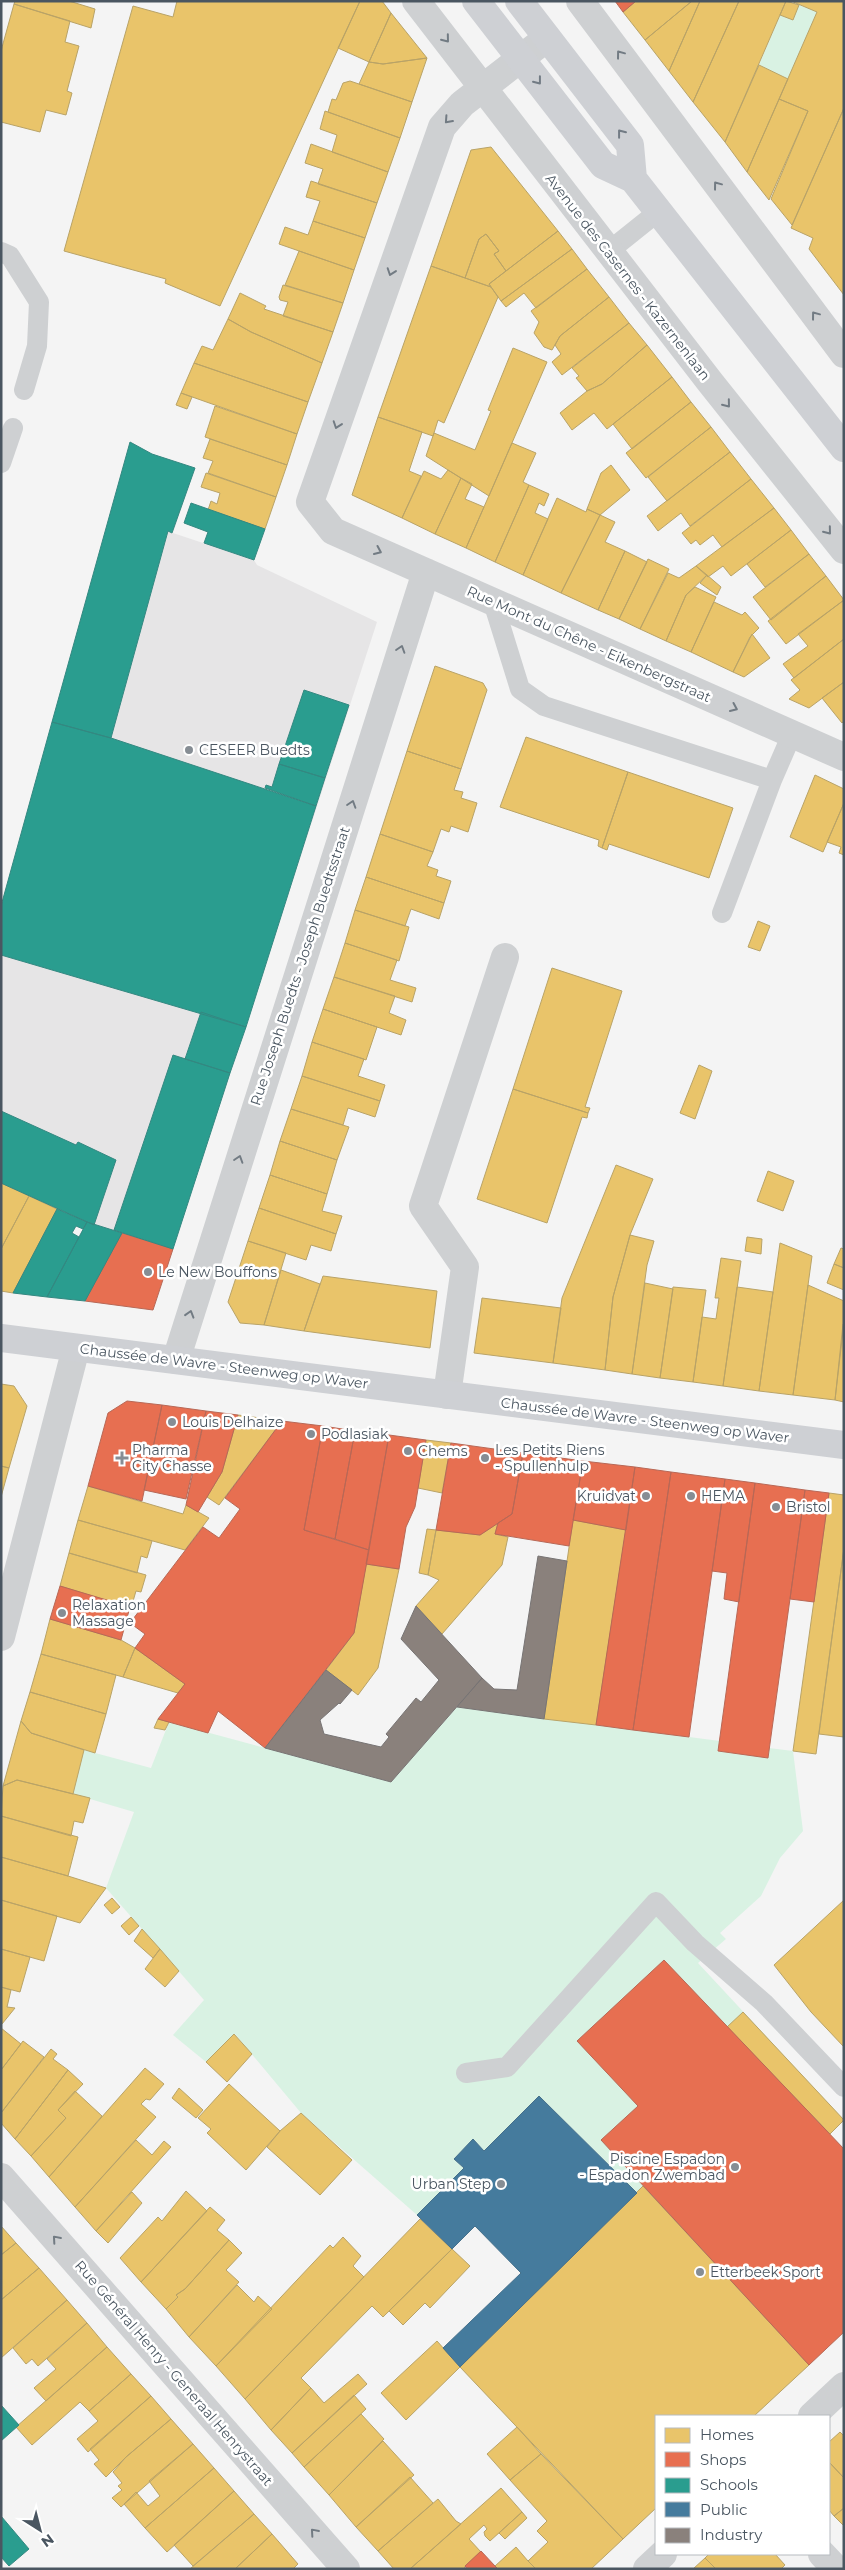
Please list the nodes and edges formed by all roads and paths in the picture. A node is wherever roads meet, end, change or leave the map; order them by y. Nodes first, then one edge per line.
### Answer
1 (416, 1) edge
2 (476, 1) edge
3 (518, 1) edge
4 (580, 1) edge
5 (547, 38) junction
6 (520, 58) junction
7 (484, 88) junction
8 (633, 178) junction
9 (659, 211) junction
10 (609, 251) junction
11 (1, 252) edge
12 (844, 354) edge
13 (24, 390) dead end
14 (13, 428) dead end
15 (844, 448) edge
16 (1, 464) edge
17 (844, 550) edge
18 (426, 572) junction
19 (493, 602) junction
20 (792, 734) junction
21 (844, 757) edge
22 (772, 780) junction
23 (722, 913) dead end
24 (505, 957) dead end
25 (1, 1338) edge
26 (76, 1348) junction
27 (176, 1360) junction
28 (447, 1395) junction
29 (844, 1445) edge
30 (1, 1637) edge
31 (466, 2073) dead end
32 (844, 2087) edge
33 (1, 2177) edge
34 (844, 2386) edge
35 (813, 2415) edge
36 (662, 2555) edge
37 (823, 2555) edge
38 (346, 2569) edge
39 (647, 2569) edge
40 (836, 2569) edge

1 -> 7 street, Avenue des Casernes - Kazernenlaan
2 - 6 main road
3 - 5 main road
12 -> 4 street
5 - 6 street
8 -> 5 main road
6 - 7 street
6 -> 8 main road
7 - 10 street, Avenue des Casernes - Kazernenlaan
7 -> 18 street, Rue Mont du Chêne - Eikenbergstraat
8 - 9 main road
9 - 10 lane
9 - 15 main road
10 -> 17 street, Avenue des Casernes - Kazernenlaan
11 - 13 lane
14 - 16 lane
18 - 19 street, Rue Mont du Chêne - Eikenbergstraat
27 -> 18 street, Rue Joseph Buedts - Joseph Buedtsstraat
19 -> 20 street, Rue Mont du Chêne - Eikenbergstraat
19 - 22 lane
20 - 21 street, Rue Mont du Chêne - Eikenbergstraat
20 - 22 lane
22 - 23 lane
24 - 28 street
25 - 26 main road, Chaussée de Wavre - Steenweg op Waver
26 - 27 main road, Chaussée de Wavre - Steenweg op Waver
26 - 30 street
27 - 28 main road, Chaussée de Wavre - Steenweg op Waver
28 - 29 main road, Chaussée de Wavre - Steenweg op Waver
31 - 32 lane
38 -> 33 street, Rue Général Henry - Generaal Henrystraat
34 - 35 street
36 - 39 street
37 - 40 street

